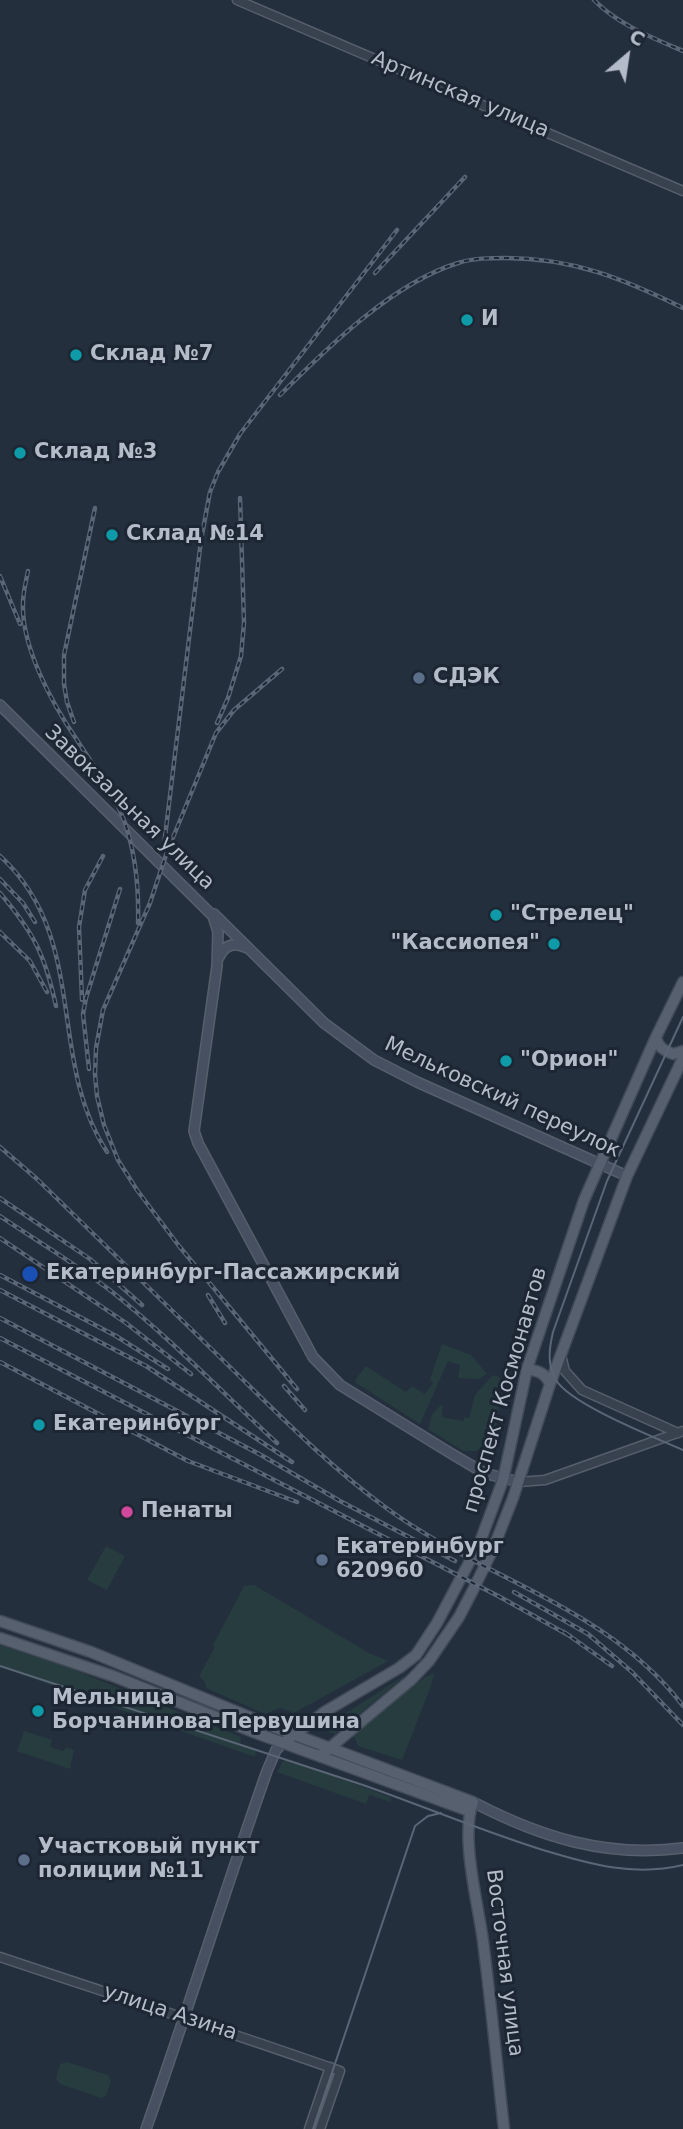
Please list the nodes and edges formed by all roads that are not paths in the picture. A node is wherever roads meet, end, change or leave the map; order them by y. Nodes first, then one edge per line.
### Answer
1 (237, 0) edge
2 (683, 191) edge
3 (0, 705) edge
4 (209, 909) junction
5 (255, 953) junction
6 (217, 966) junction
7 (683, 982) edge
8 (656, 1037) junction
9 (683, 1051) edge
10 (683, 1058) edge
11 (599, 1162) junction
12 (627, 1176) junction
13 (561, 1353) junction
14 (527, 1370) junction
15 (550, 1384) junction
16 (680, 1432) edge
17 (503, 1479) junction
18 (519, 1482) junction
19 (0, 1621) edge
20 (0, 1638) edge
21 (295, 1733) junction
22 (283, 1743) junction
23 (331, 1747) junction
24 (320, 1756) junction
25 (471, 1806) junction
26 (683, 1848) edge
27 (0, 1957) edge
28 (185, 2018) junction
29 (330, 2067) junction
30 (146, 2129) edge
31 (309, 2129) edge
32 (320, 2129) edge
33 (504, 2129) edge

1 - 2 street, Артинская улица
3 - 4 main road, Завокзальная улица
4 - 5 main road, Мельковский переулок
4 - 6 main road, Завокзальная улица
5 - 6 main road
5 - 11 main road, Мельковский переулок
6 - 17 main road, Завокзальная улица
7 - 8 main road, проспект Космонавтов
8 - 9 main road
8 - 11 main road, проспект Космонавтов
10 - 12 main road, проспект Космонавтов
11 - 12 main road, Мельковский переулок
11 - 14 main road, проспект Космонавтов
12 - 13 main road, проспект Космонавтов
13 - 15 main road, проспект Космонавтов
13 - 16 street
14 - 15 main road
14 - 17 main road, проспект Космонавтов
15 - 18 main road, проспект Космонавтов
16 - 18 street
17 - 18 main road, Завокзальная улица
17 - 21 main road, проспект Космонавтов
18 - 23 main road, проспект Космонавтов
19 - 21 main road
20 - 22 main road
21 - 22 main road, проспект Космонавтов
21 - 23 main road
22 - 24 main road
22 - 28 main road
23 - 24 main road, проспект Космонавтов
23 - 25 main road
24 - 25 main road
25 - 26 main road
25 - 33 main road, Восточная улица
27 - 28 street, улица Азина
28 - 29 street, улица Азина
28 - 30 main road
29 - 31 street
29 - 32 street, улица Азина

